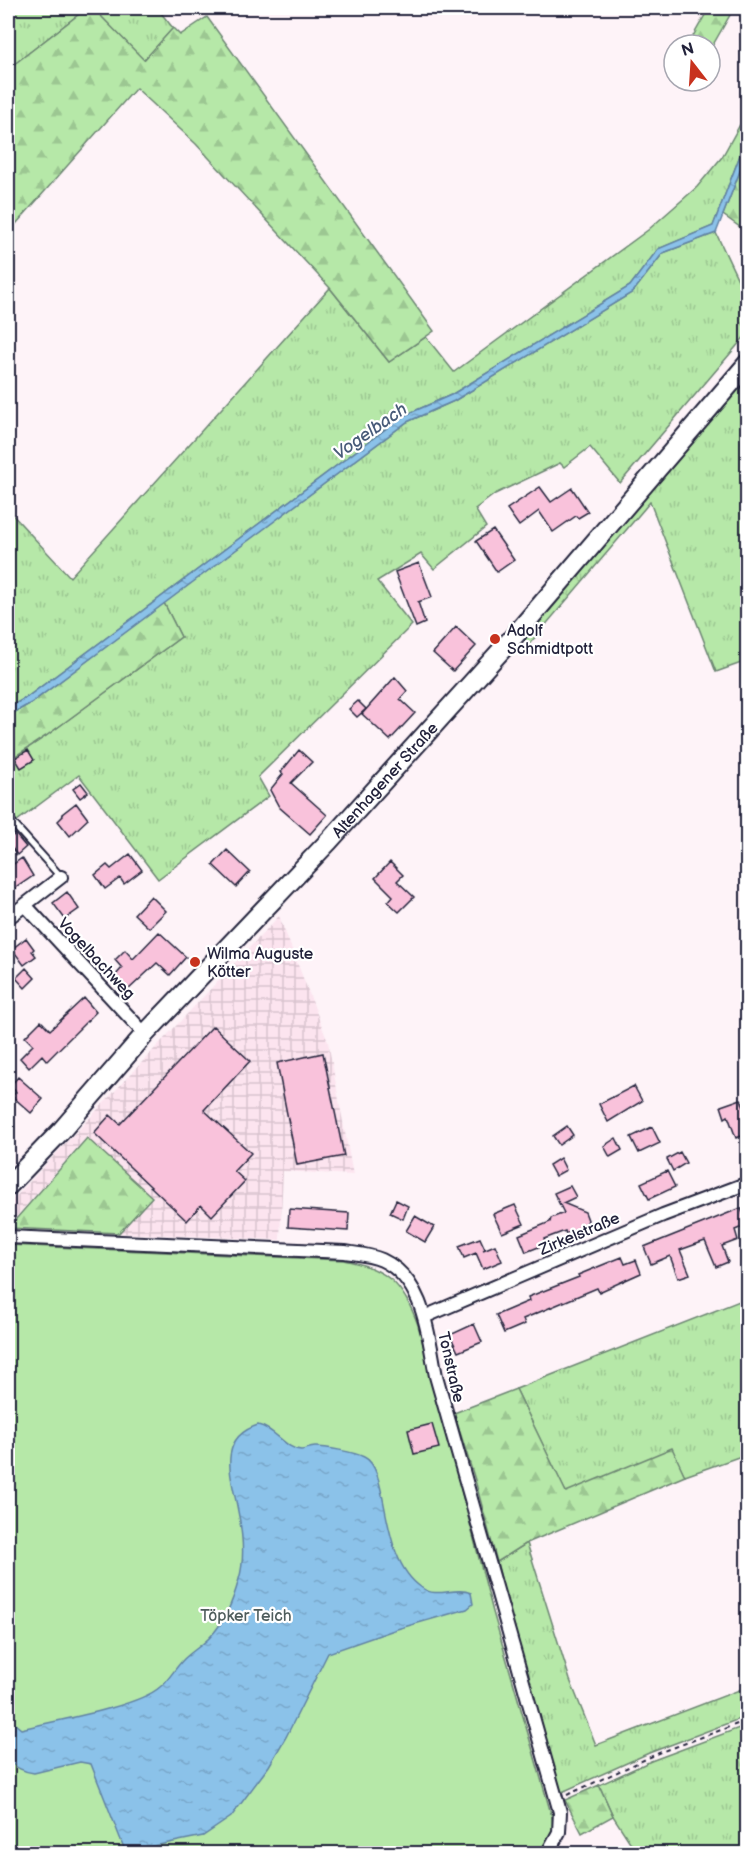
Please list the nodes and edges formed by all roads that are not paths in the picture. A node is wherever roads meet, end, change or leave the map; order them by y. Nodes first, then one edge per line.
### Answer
1 (747, 363) edge
2 (8, 818) edge
3 (61, 878) joint
4 (25, 905) junction
5 (8, 918) edge
6 (145, 1034) junction
7 (747, 1183) edge
8 (8, 1186) edge
9 (8, 1237) edge
10 (424, 1317) junction
11 (547, 1854) edge

1 - 6 main road, Altenhagener Straße
2 - 3 lane
3 - 4 street
4 - 5 street
4 - 6 street, Vogelbachweg
6 - 8 main road, Altenhagener Straße
7 - 10 street, Zirkelstraße
9 - 10 street, Tonstraße
10 - 11 street, Tonstraße

